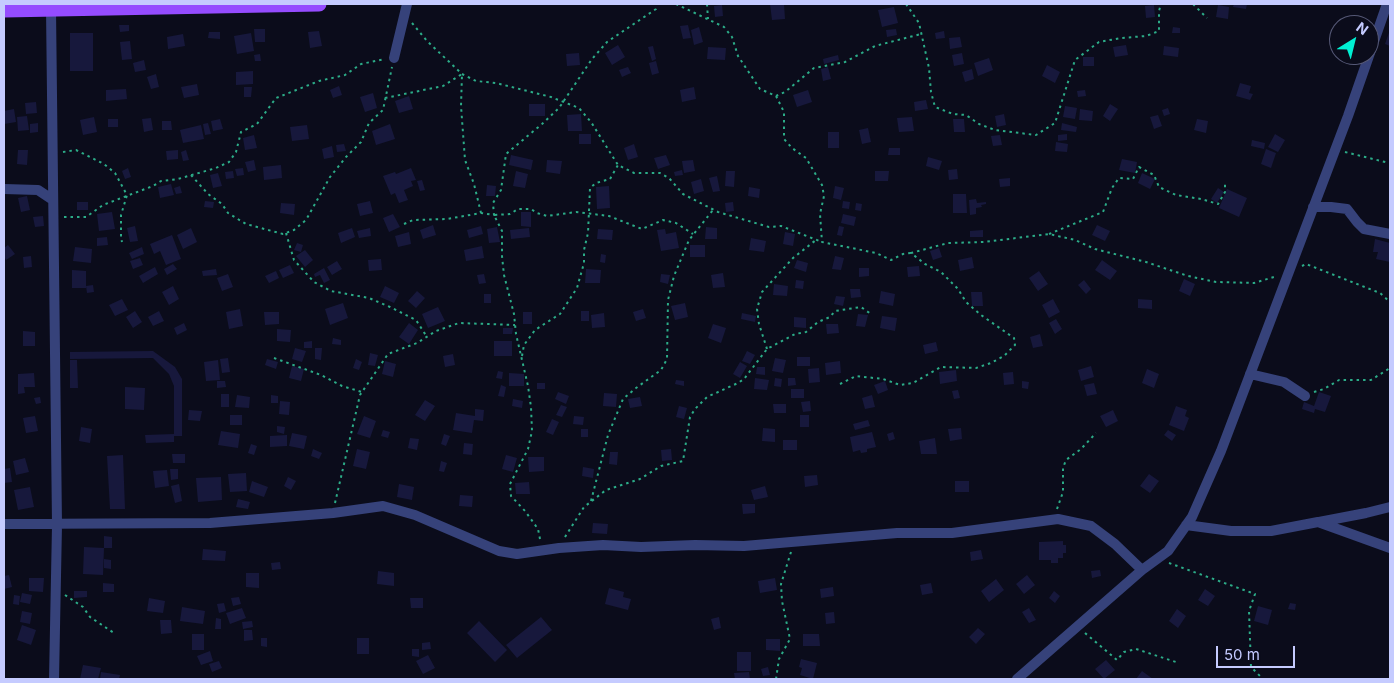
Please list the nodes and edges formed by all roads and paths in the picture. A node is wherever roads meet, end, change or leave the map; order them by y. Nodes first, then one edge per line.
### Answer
1 (319, 4) edge
2 (657, 4) edge
3 (676, 4) edge
4 (707, 4) edge
5 (906, 4) edge
6 (1161, 4) edge
7 (1193, 4) edge
8 (1387, 4) edge
9 (51, 9) junction
10 (406, 9) edge
11 (4, 10) edge
12 (1207, 18) dead end
13 (708, 19) junction
14 (921, 34) junction
15 (394, 58) junction
16 (462, 74) junction
17 (776, 96) junction
18 (385, 98) junction
19 (564, 102) junction
20 (1335, 149) junction
21 (53, 153) junction
22 (1389, 163) dead end
23 (618, 165) junction
24 (191, 175) junction
25 (1225, 183) dead end
26 (4, 189) edge
27 (127, 195) junction
28 (53, 200) junction
29 (1313, 206) junction
30 (712, 210) junction
31 (481, 213) junction
32 (589, 213) junction
33 (494, 215) junction
34 (54, 217) junction
35 (404, 224) dead end
36 (286, 233) junction
37 (693, 234) junction
38 (1049, 234) junction
39 (1390, 234) edge
40 (816, 240) junction
41 (122, 242) dead end
42 (822, 242) junction
43 (911, 254) junction
44 (1288, 273) junction
45 (1390, 302) edge
46 (871, 314) dead end
47 (515, 325) junction
48 (426, 337) junction
49 (767, 350) junction
50 (274, 358) dead end
51 (522, 358) junction
52 (1390, 368) edge
53 (1250, 374) junction
54 (840, 384) dead end
55 (362, 392) junction
56 (1305, 396) joint
57 (1096, 433) dead end
58 (590, 502) junction
59 (1390, 507) edge
60 (333, 512) junction
61 (1058, 519) junction
62 (1318, 522) junction
63 (4, 524) edge
64 (57, 525) junction
65 (1186, 525) junction
66 (794, 542) junction
67 (559, 548) junction
68 (1390, 548) edge
69 (541, 551) junction
70 (1157, 559) junction
71 (1142, 570) junction
72 (56, 587) junction
73 (1077, 627) junction
74 (114, 633) dead end
75 (1178, 663) dead end
76 (54, 679) edge
77 (776, 679) edge
78 (1017, 679) edge
79 (1263, 679) edge

1 - 9 main road
2 - 19 path
3 - 13 path
4 - 13 path
5 - 14 path
6 - 14 path
7 - 12 path
8 - 20 street
9 - 11 main road
9 - 21 street
10 - 15 street
10 - 16 path
13 - 17 path
14 - 17 path
15 - 18 path
15 - 24 path
16 - 18 path
16 - 19 path
16 - 31 path
17 - 42 path
18 - 36 path
19 - 23 path
19 - 33 path
20 - 22 path
20 - 29 street
21 - 27 path
21 - 28 street
23 - 30 path
23 - 32 path
24 - 27 path
24 - 36 path
25 - 38 path
26 - 28 street
27 - 34 path
27 - 41 path
28 - 34 street
29 - 39 street
29 - 44 street
30 - 37 path
30 - 40 path
31 - 33 path
31 - 35 path
32 - 33 path
32 - 37 path
32 - 51 path
33 - 47 path
34 - 64 street
36 - 48 path
37 - 58 path
38 - 43 path
38 - 44 path
40 - 42 path
40 - 49 path
42 - 43 path
43 - 54 path
44 - 45 path
44 - 53 street
46 - 49 path
47 - 48 path
47 - 51 path
48 - 55 path
49 - 58 path
50 - 55 path
51 - 69 path
52 - 56 path
53 - 56 street
53 - 65 street
55 - 60 path
57 - 61 path
58 - 67 path
59 - 62 street
60 - 64 street
60 - 69 street
61 - 66 street
61 - 71 street
62 - 65 street
62 - 68 street
63 - 64 street
64 - 72 street
65 - 70 street
66 - 67 street
66 - 77 path
67 - 69 street
70 - 71 street
70 - 79 path
71 - 73 street
72 - 74 path
72 - 76 street
73 - 75 path
73 - 78 street

